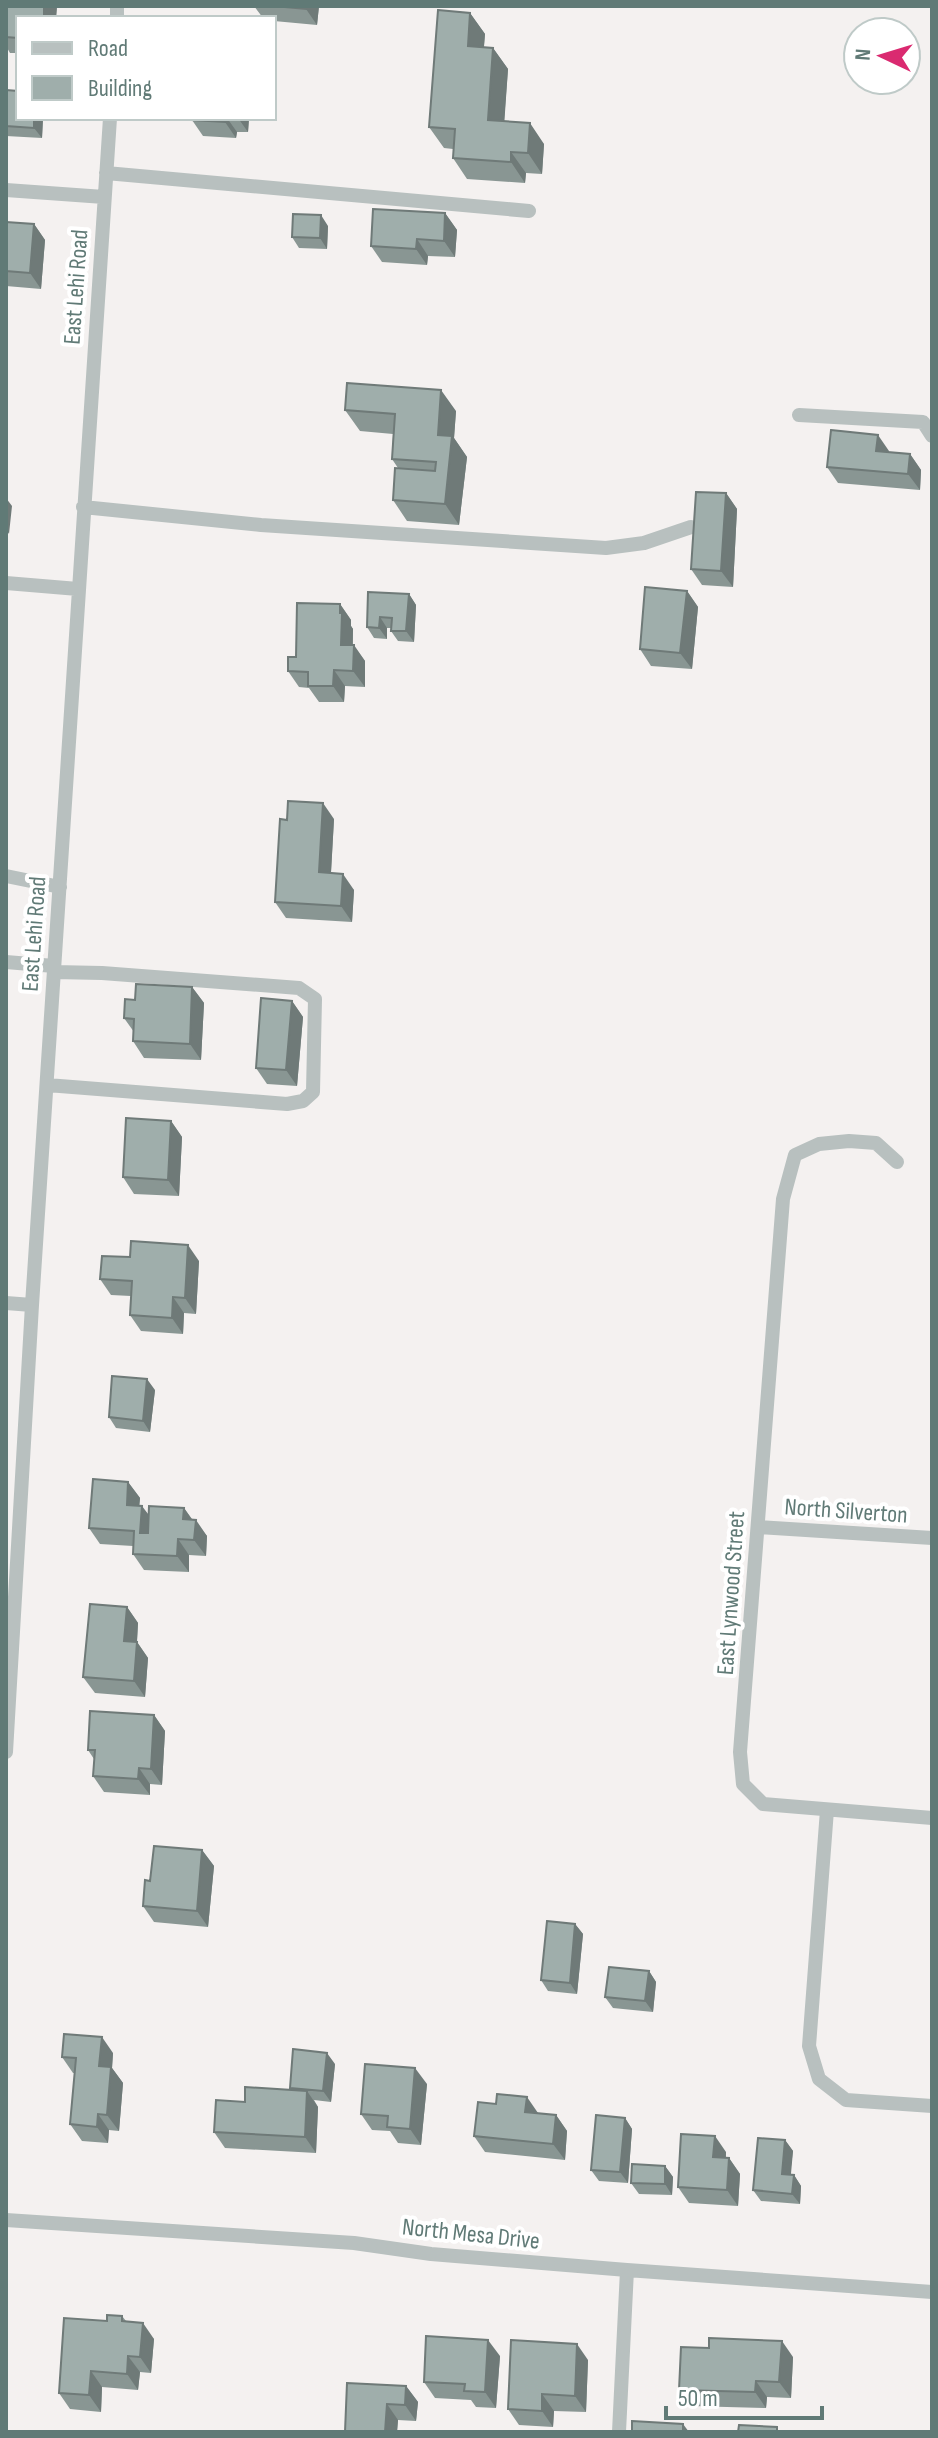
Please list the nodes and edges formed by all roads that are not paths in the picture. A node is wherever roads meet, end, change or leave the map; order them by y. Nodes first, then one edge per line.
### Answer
1 (110, 120) edge
2 (106, 173) junction
3 (6, 190) edge
4 (104, 197) junction
5 (529, 211) dead end
6 (799, 415) dead end
7 (932, 436) edge
8 (83, 507) junction
9 (691, 527) edge
10 (6, 583) edge
11 (78, 589) junction
12 (6, 876) edge
13 (60, 887) junction
14 (6, 962) edge
15 (54, 969) junction
16 (47, 1085) junction
17 (897, 1162) dead end
18 (6, 1303) edge
19 (32, 1305) junction
20 (758, 1527) junction
21 (932, 1538) edge
22 (6, 1752) edge
23 (827, 1810) junction
24 (932, 1818) edge
25 (932, 2106) edge
26 (6, 2220) edge
27 (627, 2270) junction
28 (932, 2292) edge
29 (619, 2432) edge

1 - 2 street, East Lehi Road
2 - 4 street, East Lehi Road
2 - 5 street
3 - 4 street
4 - 8 street, East Lehi Road
6 - 7 street
8 - 9 street
8 - 11 street, East Lehi Road
10 - 11 street
11 - 13 street, East Lehi Road
12 - 13 street
13 - 15 street, East Lehi Road
14 - 15 street
15 - 16 street, East Lehi Road
15 - 16 street
16 - 19 street, East Lehi Road
17 - 20 street, East Lynwood Street
18 - 19 street
19 - 22 street, East Lehi Road
20 - 21 street, North Silverton
20 - 23 street, East Lynwood Street
23 - 24 street, East Lynwood Street
23 - 25 street
26 - 27 street, North Mesa Drive
27 - 28 street, North Mesa Drive
27 - 29 street

